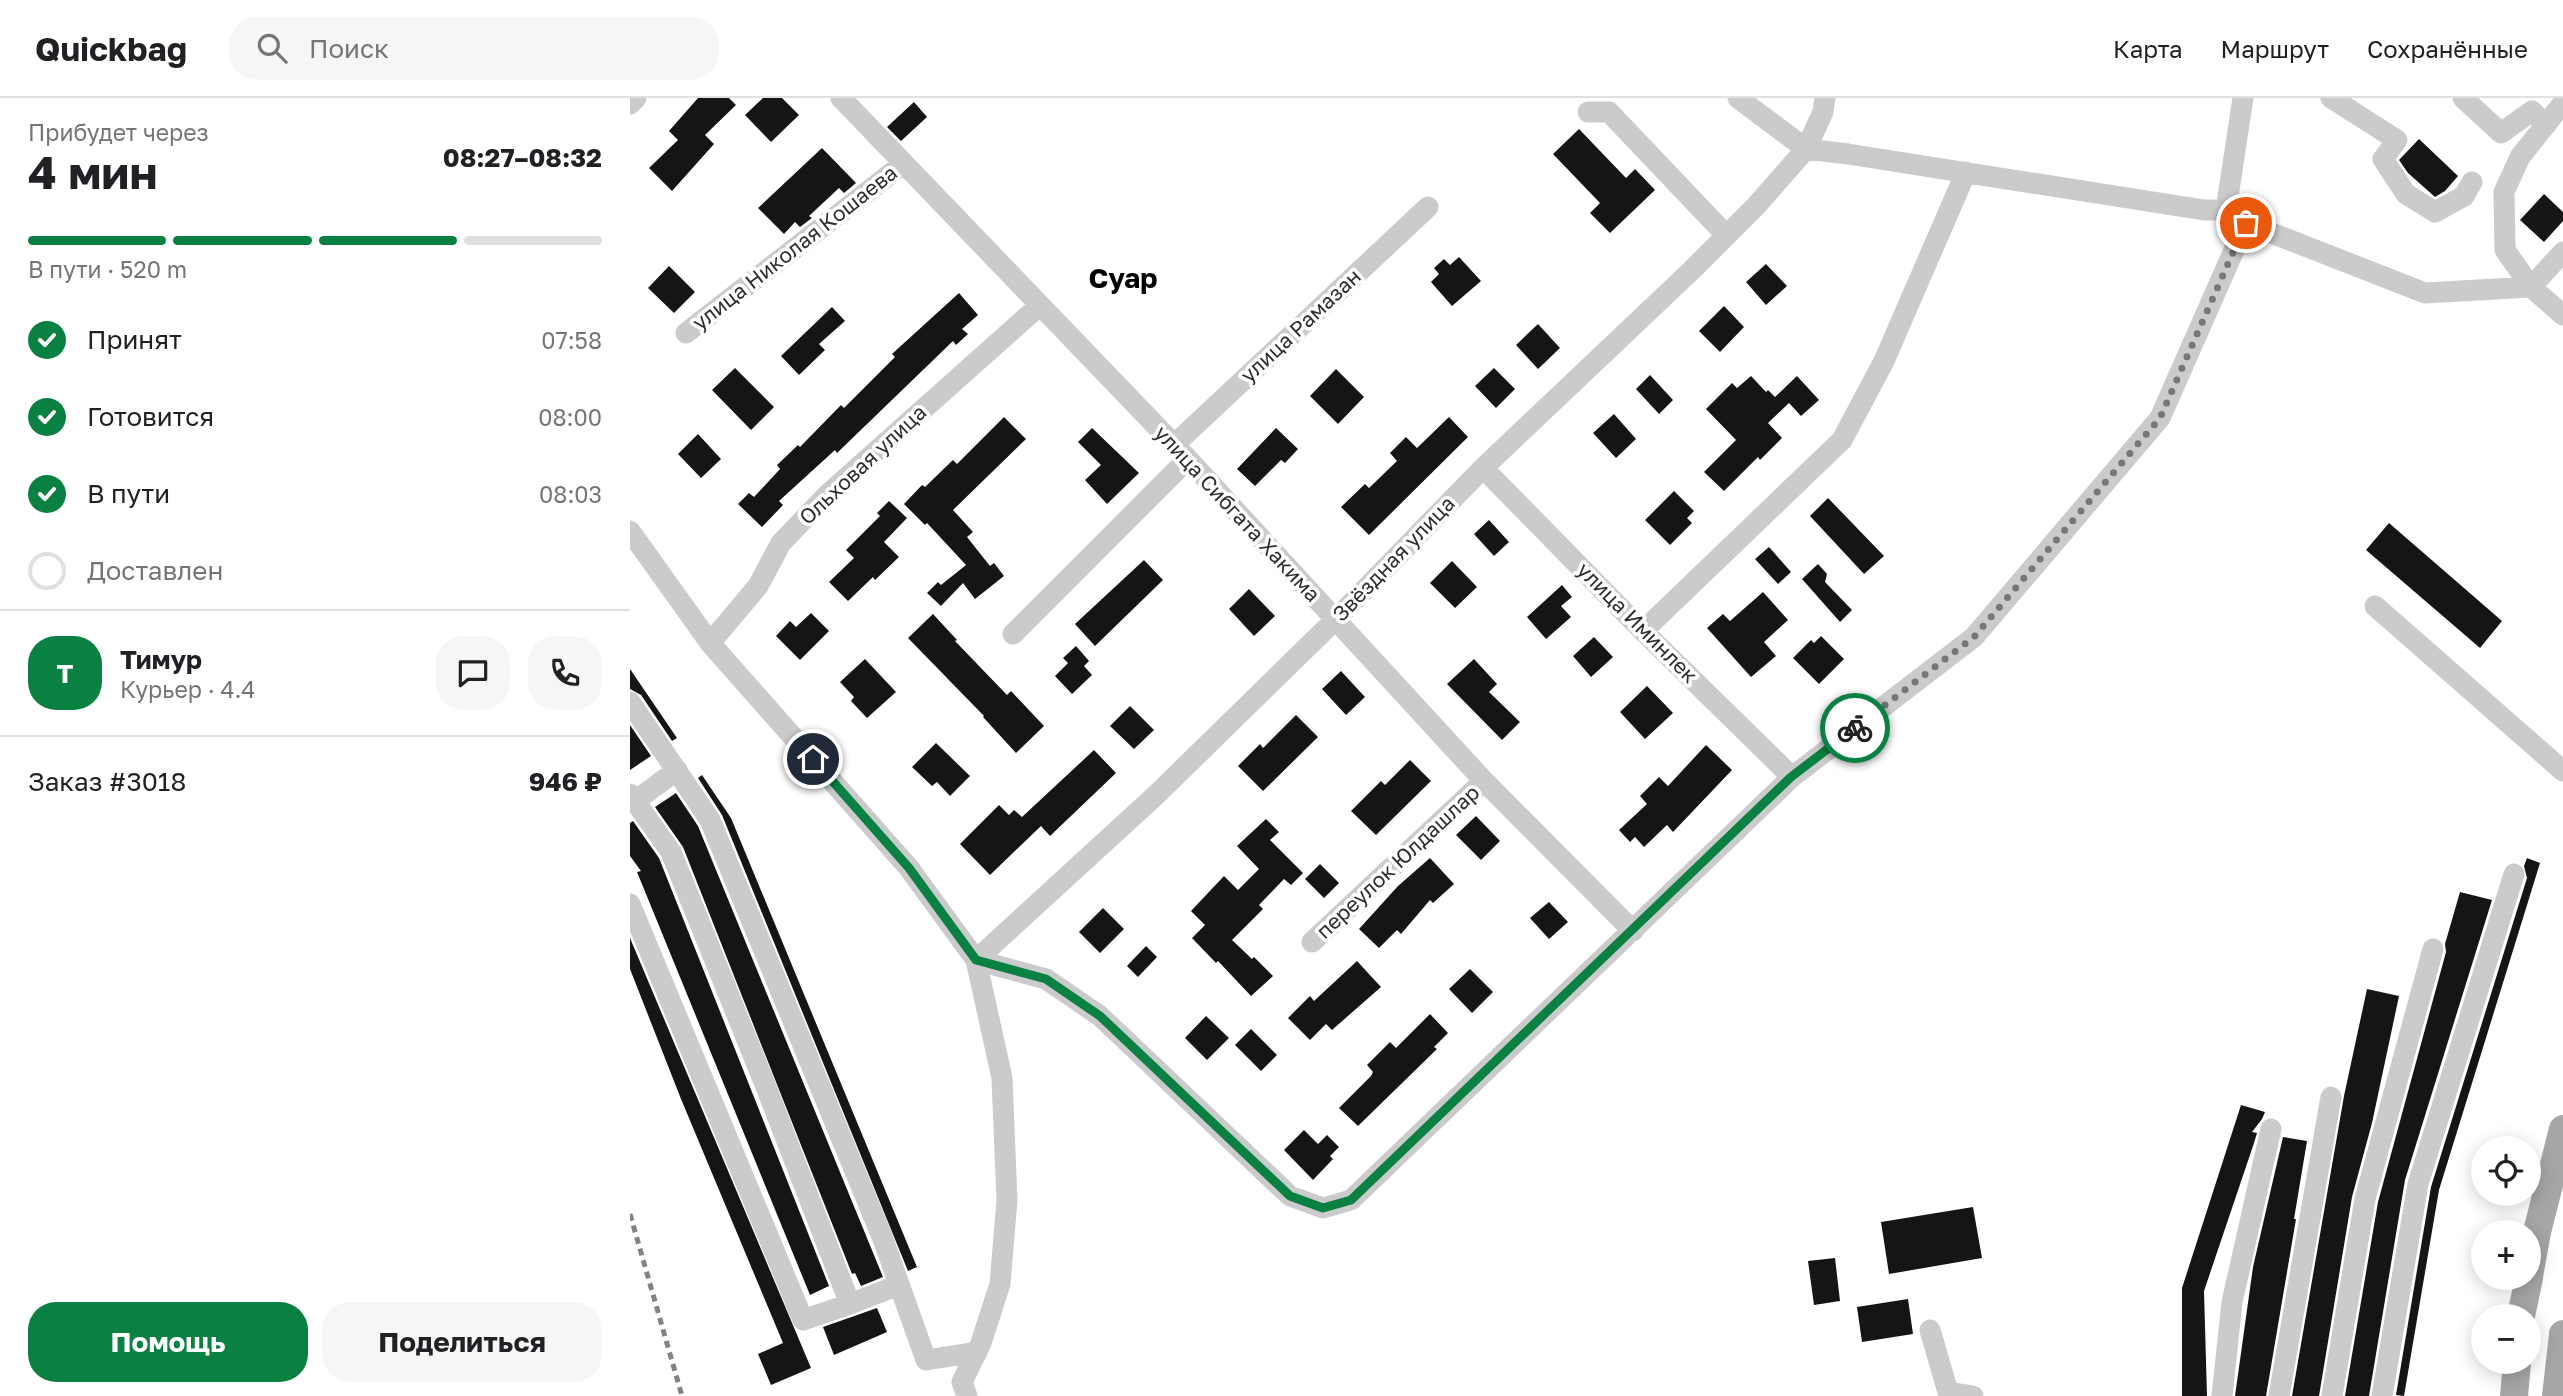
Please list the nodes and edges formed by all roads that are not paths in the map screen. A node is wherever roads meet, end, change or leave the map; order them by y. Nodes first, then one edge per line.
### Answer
1 (636, 98) edge
2 (841, 98) edge
3 (1738, 98) edge
4 (1825, 98) edge
5 (2243, 98) edge
6 (2330, 98) edge
7 (2463, 98) edge
8 (2563, 103) edge
9 (630, 104) edge
10 (1588, 112) dead end
11 (2546, 125) junction
12 (1806, 149) junction
13 (903, 164) junction
14 (1966, 172) junction
15 (2472, 183) dead end
16 (1428, 207) dead end
17 (2226, 211) junction
18 (2246, 223) junction
19 (1726, 235) junction
20 (2563, 252) edge
21 (2531, 286) junction
22 (1039, 306) junction
23 (2563, 315) edge
24 (686, 332) dead end
25 (1181, 452) junction
26 (1483, 468) junction
27 (630, 531) edge
28 (2375, 606) dead end
29 (1335, 620) junction
30 (1643, 631) junction
31 (1013, 634) dead end
32 (710, 643) junction
33 (630, 702) edge
34 (677, 770) junction
35 (2563, 771) edge
36 (1791, 777) junction
37 (1484, 781) junction
38 (632, 797) edge
39 (2514, 874) dead end
40 (630, 904) edge
41 (1633, 931) junction
42 (1312, 942) dead end
43 (2433, 949) dead end
44 (976, 960) junction
45 (2331, 1097) dead end
46 (2271, 1129) dead end
47 (2563, 1129) edge
48 (2540, 1220) edge
49 (899, 1285) junction
50 (850, 1304) junction
51 (1930, 1330) dead end
52 (2563, 1334) edge
53 (976, 1352) junction
54 (2516, 1374) edge
55 (967, 1396) edge
56 (1973, 1396) edge
57 (2222, 1396) edge
58 (2279, 1396) edge
59 (2332, 1396) edge
60 (2382, 1396) edge
61 (2514, 1396) edge
62 (2556, 1396) edge

1 - 9 street
2 - 13 street, улица Сибгата Хакима
3 - 12 street
4 - 12 street, Звёздная улица
5 - 17 street
6 - 15 street
7 - 11 street
8 - 11 street
10 - 19 street
11 - 21 street
12 - 14 street
12 - 19 street, Звёздная улица
13 - 22 street, улица Сибгата Хакима
13 - 24 street, улица Николая Кошаева
14 - 17 street
14 - 30 street
16 - 25 street, улица Рамазан
17 - 18 street
18 - 21 street
18 - 36 street
19 - 26 street, Звёздная улица
20 - 21 street
21 - 23 street
22 - 25 street, улица Сибгата Хакима
22 - 32 street, Ольховая улица
25 - 29 street, улица Сибгата Хакима
25 - 31 street, улица Рамазан
26 - 29 street, Звёздная улица
26 - 30 street, улица Иминлек
27 - 32 street
28 - 35 street
29 - 37 street, улица Сибгата Хакима
29 - 44 street, Звёздная улица
30 - 36 street, улица Иминлек
32 - 44 street
33 - 34 street
34 - 38 street
34 - 49 street
36 - 41 street
37 - 41 street, улица Сибгата Хакима
37 - 42 street, переулок Юлдашлар
38 - 50 street
39 - 60 street
40 - 50 street
41 - 44 street
43 - 59 street
44 - 53 street
45 - 58 street
46 - 57 street
47 - 48 main road
49 - 50 street
49 - 53 street
51 - 56 street
52 - 62 main road
53 - 55 street
54 - 61 main road

